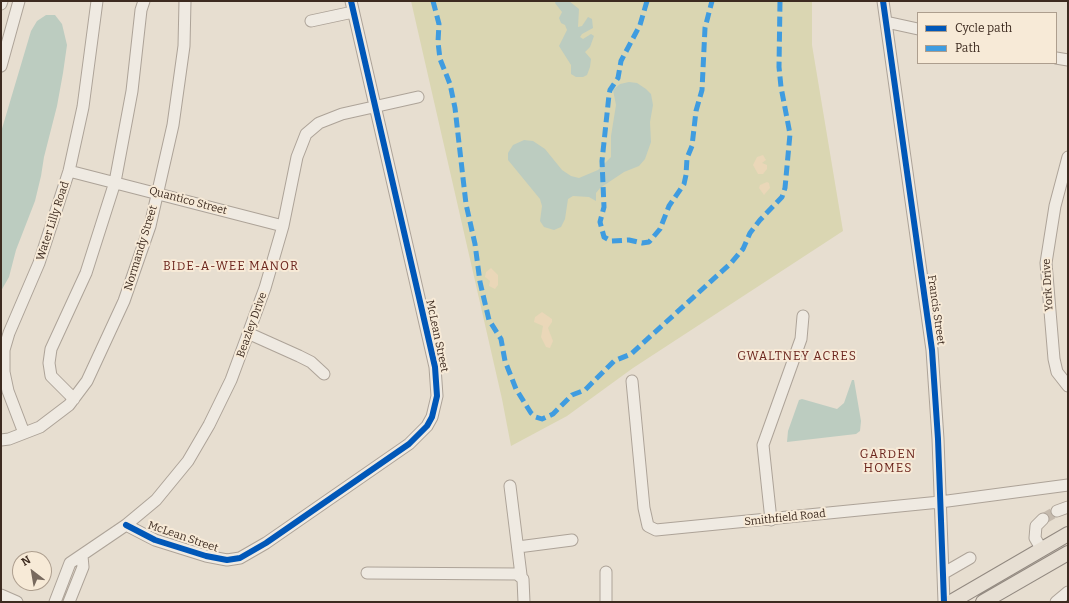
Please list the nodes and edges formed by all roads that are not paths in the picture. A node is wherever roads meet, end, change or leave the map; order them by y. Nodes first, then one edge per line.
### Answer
1 (19, 1) edge
2 (97, 1) edge
3 (144, 1) edge
4 (185, 1) edge
5 (350, 1) edge
6 (882, 1) edge
7 (353, 12) junction
8 (311, 21) dead end
9 (886, 22) junction
10 (917, 29) edge
11 (1057, 58) edge
12 (1068, 60) edge
13 (1, 66) edge
14 (418, 97) dead end
15 (375, 107) junction
16 (1068, 157) edge
17 (69, 171) junction
18 (115, 182) junction
19 (158, 193) junction
20 (283, 226) junction
21 (803, 316) dead end
22 (250, 334) junction
23 (324, 374) dead end
24 (632, 381) dead end
25 (1068, 386) edge
26 (74, 399) junction
27 (24, 433) junction
28 (1, 440) edge
29 (1068, 485) edge
30 (510, 486) dead end
31 (940, 502) junction
32 (771, 520) junction
33 (1043, 522) tunnel mouth
34 (126, 525) junction
35 (1068, 534) edge
36 (572, 540) dead end
37 (518, 547) junction
38 (1042, 550) junction
39 (1068, 553) edge
40 (82, 556) junction
41 (970, 558) dead end
42 (606, 572) dead end
43 (368, 573) dead end
44 (944, 573) junction
45 (521, 575) junction
46 (1068, 592) edge
47 (1, 595) edge
48 (986, 601) edge
49 (17, 602) edge
50 (55, 602) edge
51 (69, 602) edge
52 (524, 602) edge
53 (606, 602) edge
54 (944, 602) edge
55 (951, 602) edge
56 (1056, 602) edge

1 - 13 street
2 - 17 street, Water Lilly Road
3 - 18 street
4 - 19 street, Normandy Street
5 - 7 street, McLean Street
6 - 9 street, Francis Street
7 - 8 street
7 - 15 street, McLean Street
9 - 10 street
9 - 31 street, Francis Street
11 - 12 street
14 - 15 street, Beazley Drive
15 - 20 street, Beazley Drive
15 - 34 street, McLean Street
16 - 25 street, York Drive
17 - 18 street, Quantico Street
17 - 27 street, Water Lilly Road
18 - 19 street, Quantico Street
18 - 26 street
19 - 20 street, Quantico Street
19 - 26 street, Normandy Street
20 - 22 street, Beazley Drive
21 - 32 street
22 - 23 street
22 - 34 street, Beazley Drive
24 - 32 street, Smithfield Road
26 - 27 street, Normandy Street
27 - 28 street, Normandy Street
29 - 31 street, Smithfield Road
30 - 37 street
31 - 32 street, Smithfield Road
31 - 44 street, Francis Street
33 - 38 street
34 - 40 street, Beazley Drive
35 - 38 main road
36 - 37 street
37 - 45 street
38 - 55 main road
39 - 48 main road
40 - 50 street, Beazley Drive
40 - 51 street
41 - 44 street
42 - 53 street
43 - 45 street
44 - 54 street, Francis Street
45 - 52 street
46 - 56 street
47 - 49 street

